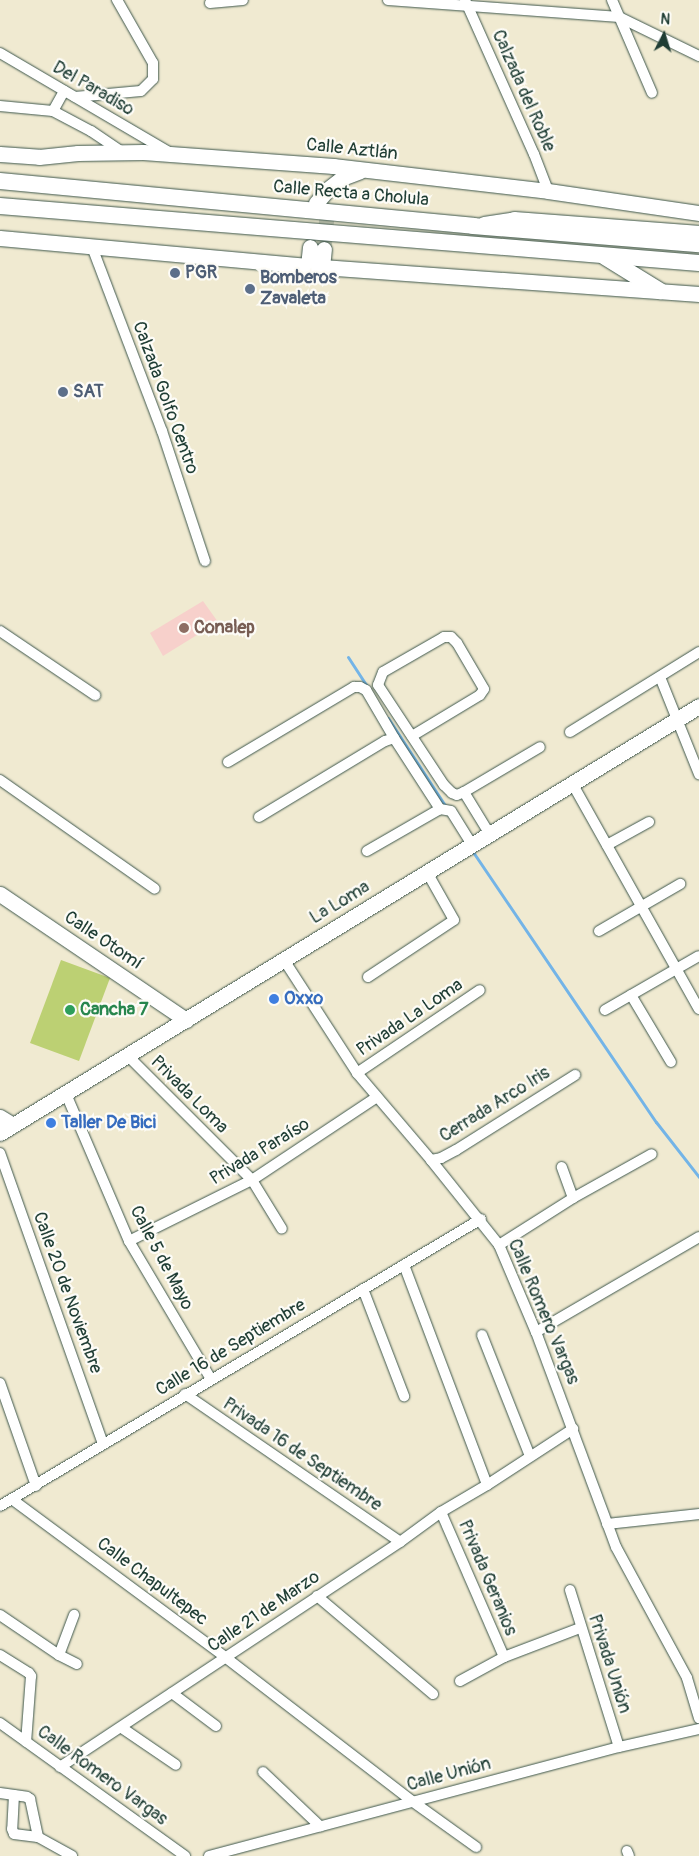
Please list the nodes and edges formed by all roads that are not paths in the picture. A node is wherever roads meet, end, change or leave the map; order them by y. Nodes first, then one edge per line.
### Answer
1 (117, 0) edge
2 (243, 0) edge
3 (388, 0) edge
4 (612, 0) edge
5 (228, 1) edge
6 (466, 2) edge
7 (210, 3) dead end
8 (619, 17) junction
9 (0, 53) edge
10 (699, 56) edge
11 (64, 91) junction
12 (652, 93) dead end
13 (75, 97) junction
14 (0, 106) edge
15 (53, 111) junction
16 (121, 151) junction
17 (170, 153) junction
18 (0, 154) edge
19 (314, 164) junction
20 (366, 170) junction
21 (0, 181) edge
22 (548, 191) junction
23 (0, 206) edge
24 (693, 213) edge
25 (473, 226) junction
26 (643, 228) junction
27 (699, 234) edge
28 (0, 238) edge
29 (699, 244) edge
30 (92, 247) junction
31 (317, 248) tunnel mouth
32 (601, 255) junction
33 (699, 263) edge
34 (315, 267) junction
35 (660, 291) junction
36 (699, 294) edge
37 (205, 561) dead end
38 (0, 630) edge
39 (699, 652) edge
40 (660, 677) junction
41 (95, 696) dead end
42 (699, 706) edge
43 (676, 720) junction
44 (570, 732) dead end
45 (412, 736) junction
46 (394, 738) junction
47 (540, 747) dead end
48 (228, 762) dead end
49 (699, 774) edge
50 (0, 780) edge
51 (572, 783) junction
52 (464, 792) junction
53 (440, 809) junction
54 (259, 817) dead end
55 (649, 822) dead end
56 (489, 833) junction
57 (472, 844) junction
58 (608, 845) junction
59 (367, 851) dead end
60 (427, 872) junction
61 (680, 884) dead end
62 (155, 889) dead end
63 (0, 894) edge
64 (642, 906) junction
65 (599, 931) dead end
66 (699, 956) edge
67 (284, 960) junction
68 (677, 969) junction
69 (368, 977) dead end
70 (480, 990) dead end
71 (631, 995) junction
72 (699, 1009) edge
73 (606, 1010) dead end
74 (186, 1020) junction
75 (127, 1055) junction
76 (671, 1062) dead end
77 (357, 1073) junction
78 (575, 1075) dead end
79 (66, 1094) junction
80 (377, 1097) junction
81 (4, 1125) edge
82 (0, 1154) edge
83 (652, 1154) dead end
84 (432, 1160) junction
85 (562, 1167) dead end
86 (252, 1180) junction
87 (573, 1198) junction
88 (481, 1219) junction
89 (282, 1229) dead end
90 (699, 1236) edge
91 (129, 1241) junction
92 (499, 1245) junction
93 (404, 1265) junction
94 (363, 1288) junction
95 (536, 1332) junction
96 (482, 1335) dead end
97 (210, 1379) junction
98 (0, 1383) edge
99 (185, 1394) junction
100 (404, 1396) dead end
101 (573, 1429) junction
102 (103, 1444) junction
103 (530, 1456) junction
104 (487, 1485) junction
105 (36, 1486) junction
106 (13, 1500) junction
107 (0, 1506) edge
108 (441, 1512) junction
109 (699, 1514) edge
110 (607, 1524) junction
111 (400, 1542) junction
112 (570, 1590) dead end
113 (316, 1596) junction
114 (0, 1615) edge
115 (74, 1615) dead end
116 (580, 1628) junction
117 (59, 1654) junction
118 (0, 1655) edge
119 (226, 1657) junction
120 (504, 1657) junction
121 (77, 1664) dead end
122 (460, 1681) dead end
123 (172, 1693) junction
124 (433, 1694) dead end
125 (699, 1718) edge
126 (0, 1723) edge
127 (216, 1726) dead end
128 (122, 1728) junction
129 (699, 1729) edge
130 (26, 1742) junction
131 (619, 1747) junction
132 (176, 1765) dead end
133 (60, 1767) junction
134 (263, 1772) dead end
135 (0, 1793) edge
136 (14, 1795) junction
137 (412, 1801) junction
138 (320, 1826) junction
139 (38, 1836) junction
140 (476, 1846) dead end
141 (72, 1856) edge
142 (184, 1856) edge
143 (208, 1856) edge

1 - 13 street
2 - 5 street
3 - 6 street
4 - 8 street
5 - 7 street
6 - 8 street
6 - 22 street, Calzada del Roble
8 - 10 street
8 - 12 street
9 - 11 street, Del Paradiso
11 - 13 street, Del Paradiso
11 - 15 street
13 - 17 street, Del Paradiso
14 - 15 street
15 - 16 street
16 - 17 main road, Calle Aztlán
16 - 18 main road, Calle Aztlán
17 - 19 main road, Calle Aztlán
19 - 20 main road, Calle Aztlán
19 - 20 main road
20 - 22 main road, Calle Aztlán
21 - 25 main road, Calle Recta a Cholula
22 - 24 main road, Calle Aztlán
23 - 32 main road
24 - 26 main road
25 - 26 main road
25 - 29 main road, Calle Recta a Cholula
26 - 27 main road
28 - 30 main road
30 - 34 main road
30 - 37 street, Calzada Golfo Centro
31 - 34 main road
32 - 33 main road
32 - 35 main road
34 - 35 main road
35 - 36 main road
38 - 41 street
39 - 40 street
40 - 43 street
40 - 44 street
42 - 43 main road, La Loma
43 - 49 street
43 - 51 main road, La Loma
45 - 45 street
45 - 52 street
46 - 48 street
46 - 53 street
46 - 54 street
47 - 52 street
50 - 62 street
51 - 56 main road, La Loma
51 - 58 street
52 - 56 street
53 - 57 street
53 - 59 street
55 - 58 street
56 - 57 main road, La Loma
57 - 60 main road, La Loma
58 - 64 street
60 - 67 main road, La Loma
60 - 69 street
61 - 64 street
63 - 74 main road, Calle Otomí
64 - 65 street
64 - 68 street
66 - 68 street
67 - 74 main road, La Loma
67 - 77 street, Calle Romero Vargas
68 - 71 street
68 - 72 street
70 - 77 street, Privada La Loma
71 - 73 street
71 - 76 street
74 - 75 main road, La Loma
75 - 79 main road, La Loma
75 - 86 street, Privada Loma
77 - 80 street, Calle Romero Vargas
78 - 84 street, Cerrada Arco Iris
79 - 81 main road, La Loma
79 - 91 street, Calle 5 de Mayo
80 - 84 street, Calle Romero Vargas
80 - 86 street, Privada Paraíso
82 - 102 street, Calle 20 de Noviembre
83 - 87 street
84 - 88 street, Calle Romero Vargas
85 - 87 street
86 - 89 street, Privada Loma
86 - 91 street, Privada Paraíso
87 - 92 street
88 - 92 street, Calle Romero Vargas
88 - 93 street, Calle 16 de Septiembre
90 - 95 street
91 - 97 street, Calle 5 de Mayo
92 - 95 street, Calle Romero Vargas
93 - 94 street, Calle 16 de Septiembre
93 - 104 street
94 - 97 street, Calle 16 de Septiembre
94 - 100 street
95 - 101 street, Calle Romero Vargas
96 - 103 street
97 - 99 street, Calle 16 de Septiembre
98 - 105 street
99 - 102 street, Calle 16 de Septiembre
99 - 111 street, Privada 16 de Septiembre
101 - 103 street, Calle 21 de Marzo
101 - 110 street, Calle Romero Vargas
102 - 105 street, Calle 16 de Septiembre
103 - 104 street, Calle 21 de Marzo
104 - 108 street, Calle 21 de Marzo
105 - 106 street, Calle 16 de Septiembre
106 - 107 street, Calle 16 de Septiembre
106 - 119 street, Calle Chapultepec
108 - 111 street, Calle 21 de Marzo
108 - 120 street, Privada Geranios
109 - 110 street
110 - 125 street, Calle Romero Vargas
111 - 113 street, Calle 21 de Marzo
112 - 116 street, Privada Unión
113 - 119 street, Calle 21 de Marzo
113 - 124 street
114 - 117 street
115 - 117 street
116 - 120 street
116 - 131 street, Privada Unión
117 - 121 street
118 - 130 street
119 - 123 street, Calle 21 de Marzo
119 - 137 street, Calle Chapultepec
120 - 122 street
123 - 127 street
123 - 128 street, Calle 21 de Marzo
126 - 130 street, Calle Romero Vargas
128 - 132 street
128 - 133 street, Calle 21 de Marzo
129 - 131 street, Calle Unión
130 - 133 street, Calle Romero Vargas
131 - 137 street, Calle Unión
133 - 142 street, Calle Romero Vargas
134 - 138 street
135 - 136 street
136 - 139 street
136 - 139 street
137 - 138 street, Calle Unión
137 - 140 street, Calle Chapultepec
138 - 143 street, Calle Unión
139 - 141 street

